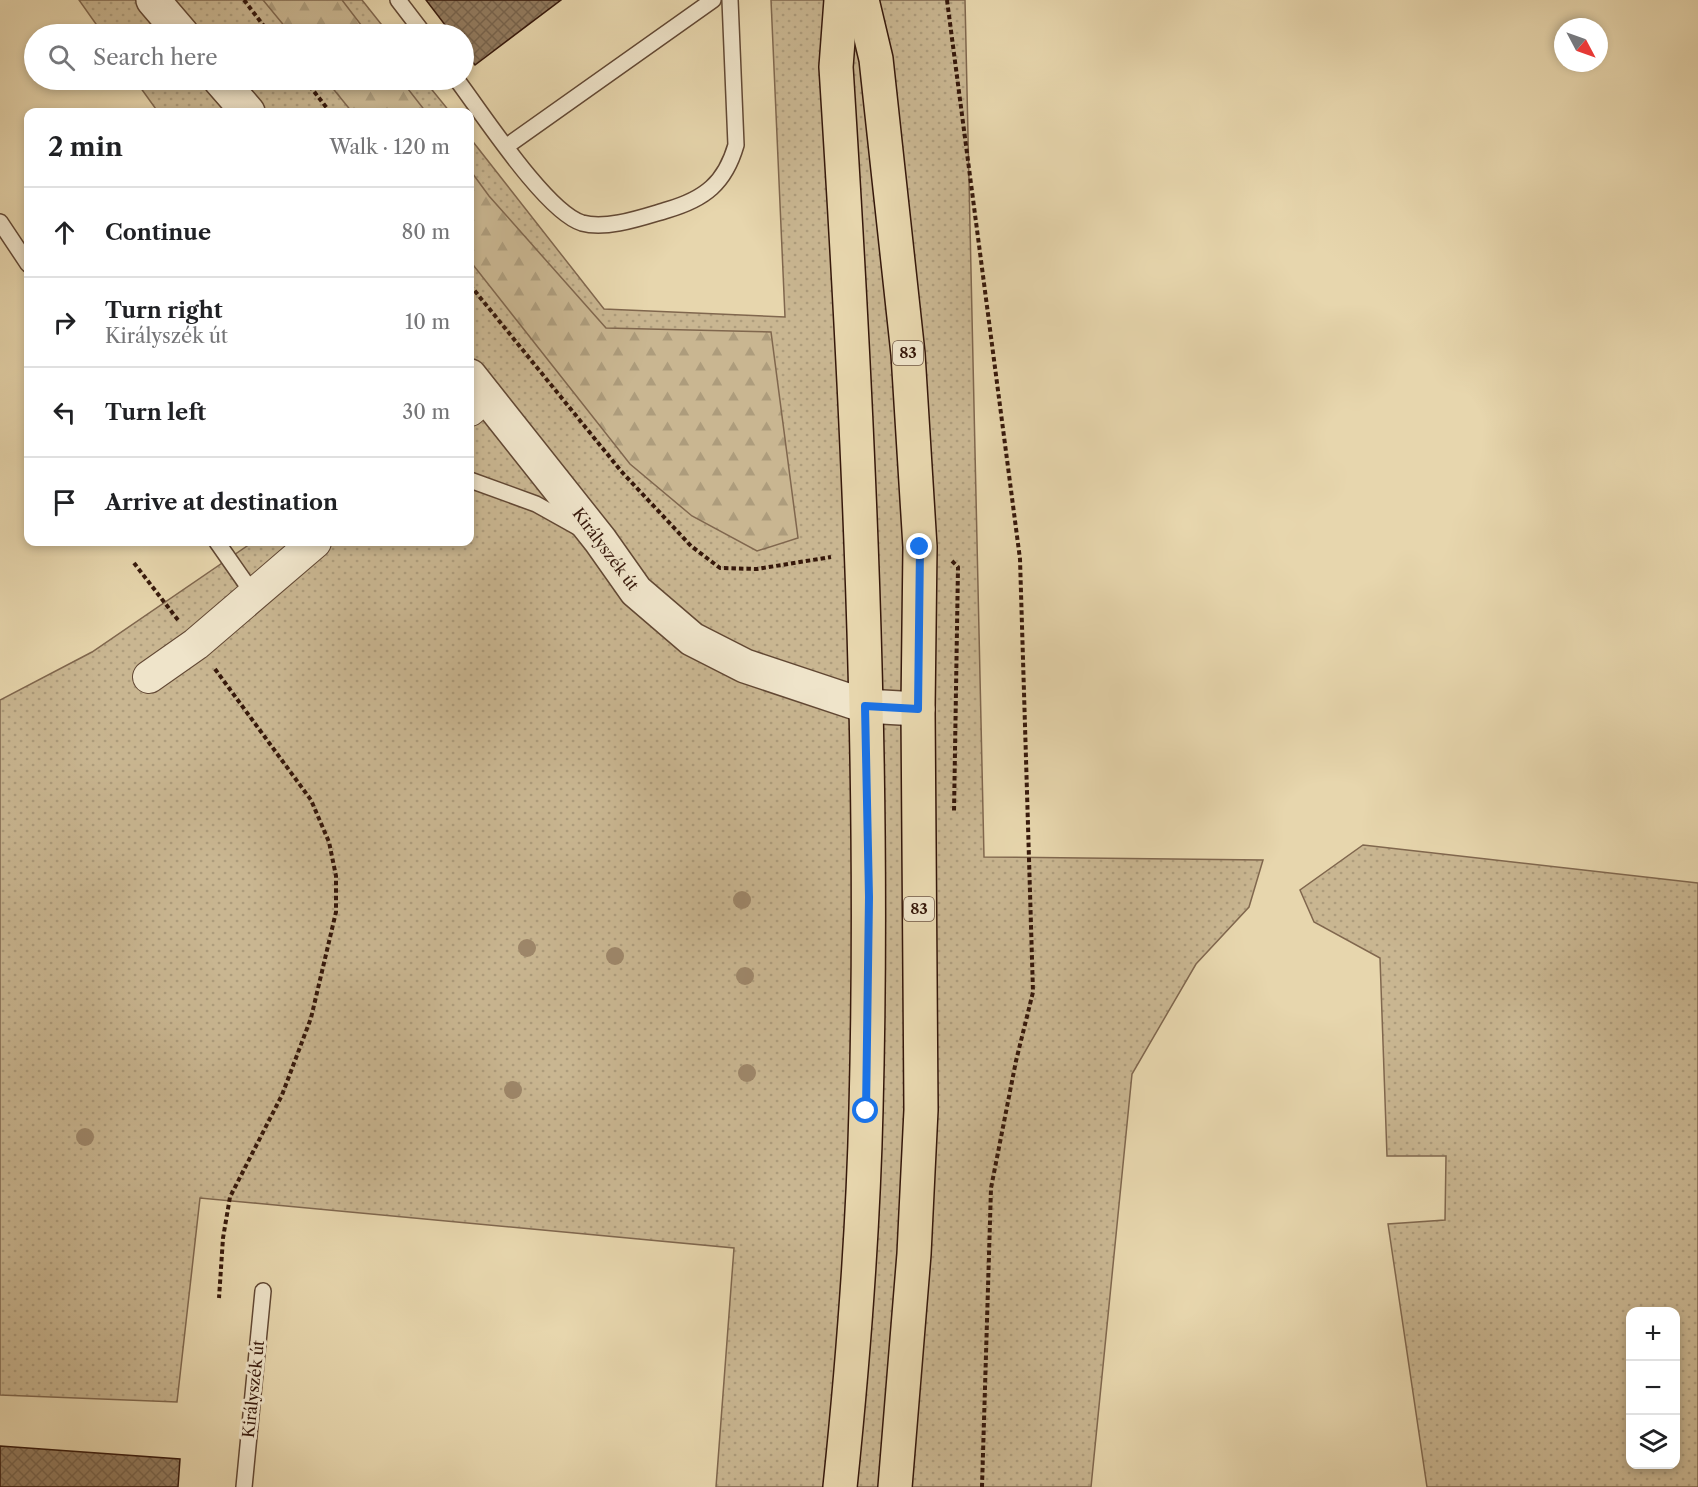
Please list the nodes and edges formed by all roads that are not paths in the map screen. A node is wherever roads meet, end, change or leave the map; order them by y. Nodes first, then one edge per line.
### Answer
1 (153, 0) edge
2 (398, 0) edge
3 (713, 0) edge
4 (730, 0) edge
5 (841, 0) edge
6 (862, 0) edge
7 (173, 24) edge
8 (416, 24) edge
9 (229, 90) edge
10 (465, 90) edge
11 (244, 108) edge
12 (507, 146) junction
13 (0, 222) edge
14 (24, 258) edge
15 (475, 394) edge
16 (474, 481) edge
17 (600, 540) junction
18 (220, 546) edge
19 (310, 546) edge
20 (254, 595) junction
21 (149, 676) dead end
22 (865, 706) junction
23 (918, 709) junction
24 (263, 1291) dead end
25 (244, 1487) edge
26 (840, 1487) edge
27 (895, 1487) edge

1 - 7 street
2 - 8 lane
3 - 12 lane
4 - 12 lane
5 - 22 main road
6 - 23 main road, 83
9 - 11 street
10 - 12 lane
13 - 14 lane
15 - 17 street, Királyszék út
16 - 17 lane
17 - 22 street, Királyszék út
18 - 20 lane
19 - 20 street
20 - 21 street
22 - 23 street, Királyszék út
22 - 26 main road
23 - 27 main road, 83
24 - 25 lane, Királyszék út

